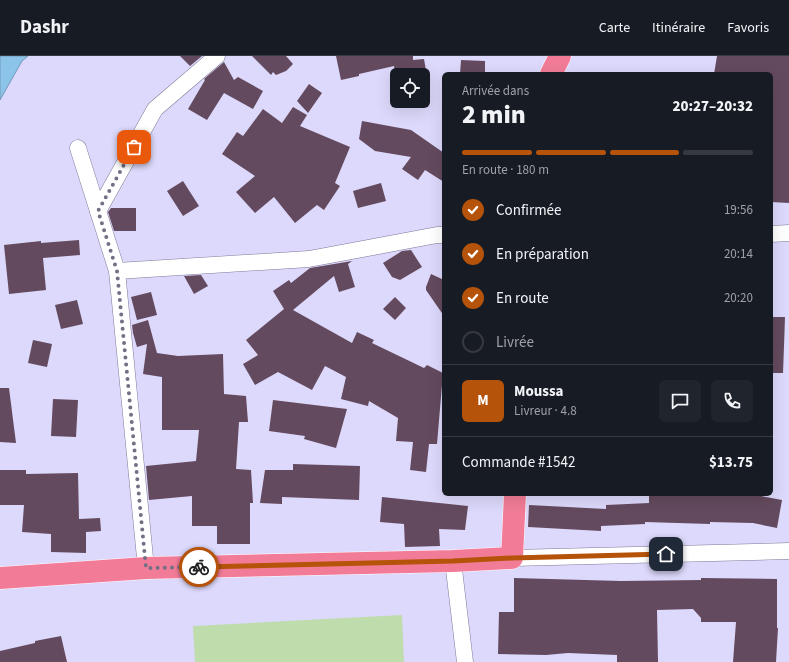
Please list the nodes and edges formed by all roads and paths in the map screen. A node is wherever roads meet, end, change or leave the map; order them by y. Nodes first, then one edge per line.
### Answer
1 (216, 56) edge
2 (560, 56) edge
3 (552, 72) edge
4 (78, 148) dead end
5 (98, 211) junction
6 (789, 233) edge
7 (773, 234) edge
8 (442, 235) edge
9 (117, 271) junction
10 (515, 496) edge
11 (789, 551) edge
12 (512, 558) junction
13 (453, 561) junction
14 (146, 568) junction
15 (0, 578) edge
16 (465, 662) edge

1 - 5 street
2 - 3 highway
4 - 5 street
5 - 9 street
6 - 7 street
8 - 9 street
9 - 14 street
10 - 12 highway
11 - 12 street
12 - 13 highway
13 - 14 highway
13 - 16 street
14 - 15 highway

